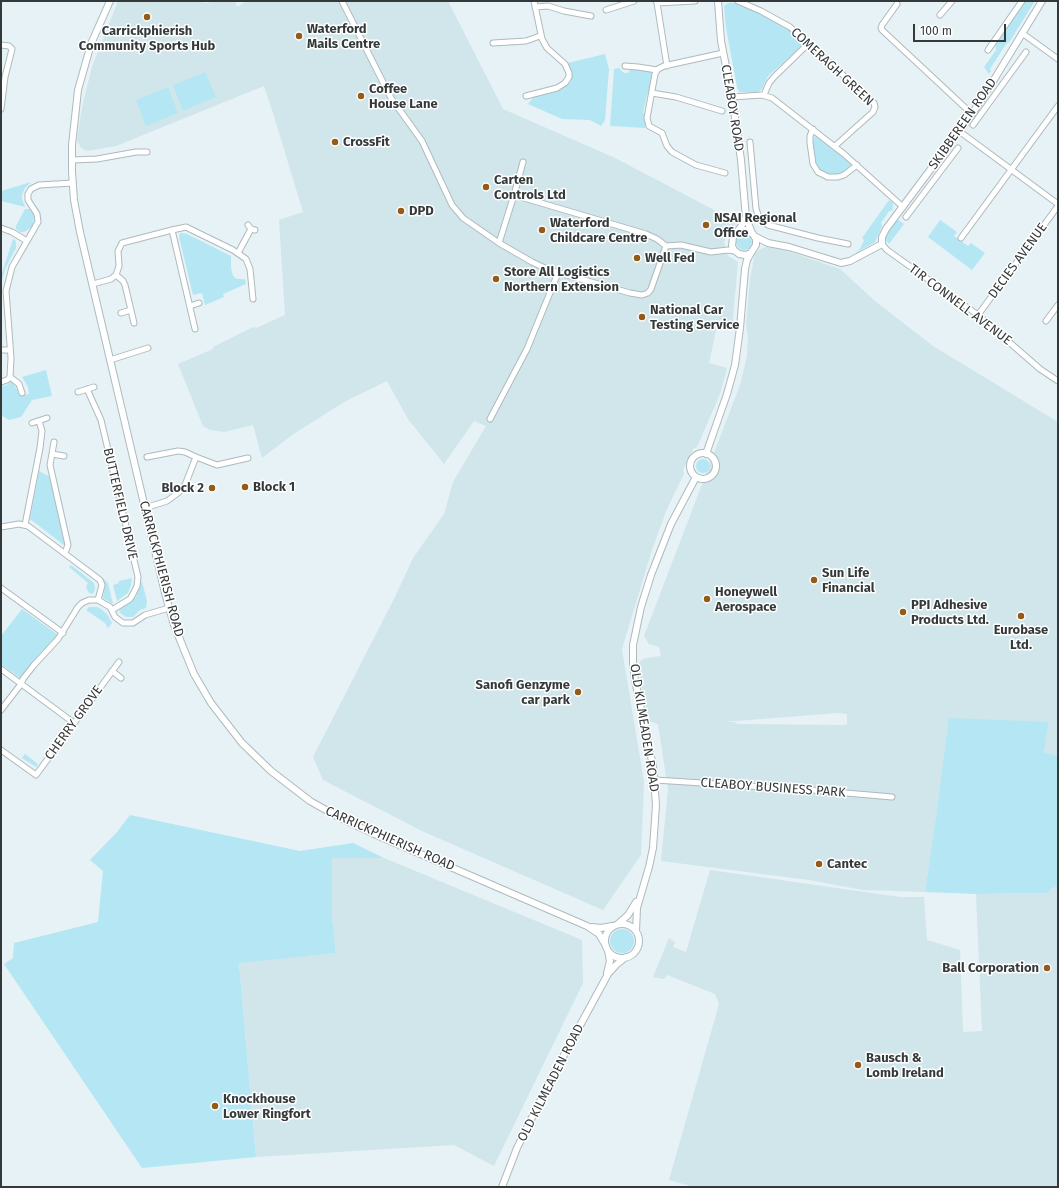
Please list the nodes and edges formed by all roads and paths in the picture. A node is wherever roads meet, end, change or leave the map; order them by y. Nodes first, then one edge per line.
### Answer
1 (110, 1) edge
2 (342, 1) edge
3 (534, 1) edge
4 (634, 1) edge
5 (695, 1) edge
6 (718, 1) edge
7 (738, 1) edge
8 (952, 1) edge
9 (1022, 1) edge
10 (1042, 1) edge
11 (657, 2) edge
12 (896, 4) dead end
13 (535, 7) junction
14 (606, 10) dead end
15 (940, 15) dead end
16 (591, 16) dead end
17 (1022, 33) junction
18 (540, 36) junction
19 (493, 43) dead end
20 (809, 44) junction
21 (1, 45) edge
22 (988, 50) dead end
23 (1026, 52) dead end
24 (723, 53) junction
25 (1058, 59) edge
26 (625, 66) dead end
27 (667, 66) junction
28 (657, 70) junction
29 (992, 83) junction
30 (1000, 89) junction
31 (652, 93) junction
32 (764, 95) junction
33 (526, 96) dead end
34 (732, 96) junction
35 (1058, 106) edge
36 (1, 109) edge
37 (722, 111) dead end
38 (972, 114) junction
39 (973, 125) dead end
40 (813, 129) junction
41 (960, 132) junction
42 (750, 142) dead end
43 (835, 146) junction
44 (958, 148) dead end
45 (147, 152) dead end
46 (751, 159) junction
47 (72, 160) junction
48 (741, 160) junction
49 (523, 162) dead end
50 (857, 165) junction
51 (1011, 170) junction
52 (725, 173) dead end
53 (927, 175) junction
54 (934, 180) junction
55 (73, 183) junction
56 (514, 195) junction
57 (1058, 205) edge
58 (903, 206) junction
59 (746, 215) junction
60 (906, 217) dead end
61 (1, 228) edge
62 (252, 228) dead end
63 (172, 230) junction
64 (736, 233) junction
65 (753, 235) junction
66 (961, 238) dead end
67 (732, 239) junction
68 (26, 241) junction
69 (499, 243) junction
70 (768, 243) junction
71 (848, 244) dead end
72 (882, 244) junction
73 (666, 246) junction
74 (753, 251) junction
75 (718, 252) junction
76 (737, 252) junction
77 (238, 253) junction
78 (745, 268) junction
79 (558, 273) junction
80 (116, 275) junction
81 (93, 284) junction
82 (3, 291) edge
83 (253, 299) dead end
84 (199, 303) dead end
85 (190, 306) junction
86 (1058, 306) edge
87 (131, 310) junction
88 (122, 313) dead end
89 (978, 316) junction
90 (1046, 321) dead end
91 (134, 323) dead end
92 (195, 329) dead end
93 (148, 348) dead end
94 (1, 350) edge
95 (10, 350) junction
96 (110, 360) junction
97 (10, 377) junction
98 (1058, 381) edge
99 (1, 382) edge
100 (94, 387) dead end
101 (87, 389) junction
102 (78, 392) dead end
103 (22, 393) dead end
104 (47, 418) dead end
105 (490, 419) dead end
106 (39, 421) junction
107 (32, 423) dead end
108 (54, 442) dead end
109 (52, 454) junction
110 (706, 454) junction
111 (64, 456) dead end
112 (147, 457) dead end
113 (196, 457) junction
114 (248, 458) dead end
115 (696, 477) junction
116 (144, 508) junction
117 (25, 525) junction
118 (1, 526) edge
119 (65, 554) junction
120 (1, 588) edge
121 (98, 600) junction
122 (169, 608) junction
123 (112, 610) junction
124 (63, 633) junction
125 (119, 662) dead end
126 (1, 669) edge
127 (112, 671) junction
128 (121, 678) dead end
129 (21, 684) junction
130 (1, 710) edge
131 (74, 723) junction
132 (1, 750) edge
133 (655, 780) junction
134 (892, 797) dead end
135 (640, 894) junction
136 (584, 924) junction
137 (615, 925) junction
138 (636, 931) junction
139 (607, 948) junction
140 (626, 957) junction
141 (604, 981) junction
142 (502, 1187) edge

1 - 47 street, CARRICKPHIERISH ROAD
2 - 69 street
3 - 13 street
4 - 14 street
5 - 11 street
6 - 24 street, CLEABOY ROAD
7 - 20 street, COMERAGH GREEN
8 - 15 street
9 - 22 street
10 - 17 street, SKIBBEREEN ROAD
11 - 27 street
12 - 38 street
13 - 16 street
13 - 18 street
17 - 25 street
17 - 29 street, SKIBBEREEN ROAD
18 - 19 street
18 - 33 street
20 - 32 street
20 - 43 street, COMERAGH GREEN
21 - 36 street
23 - 30 street, SKIBBEREEN ROAD
24 - 27 street
24 - 34 street, CLEABOY ROAD
26 - 28 street
27 - 28 street
28 - 31 street
29 - 30 street
29 - 38 street, SKIBBEREEN ROAD
30 - 39 street, SKIBBEREEN ROAD
31 - 37 street
31 - 52 street
32 - 34 street
32 - 40 street
34 - 48 street, CLEABOY ROAD
35 - 51 street
38 - 41 street, SKIBBEREEN ROAD
40 - 43 street
40 - 50 street
41 - 51 street
41 - 53 street, SKIBBEREEN ROAD
42 - 46 street
43 - 50 street
44 - 54 street, SKIBBEREEN ROAD
45 - 47 street
46 - 48 street
46 - 71 street
47 - 55 street, CARRICKPHIERISH ROAD
48 - 59 street, CLEABOY ROAD
49 - 56 street
50 - 58 street
51 - 57 street
51 - 66 street
53 - 54 street
53 - 58 street, SKIBBEREEN ROAD
54 - 60 street, SKIBBEREEN ROAD
55 - 68 street
55 - 81 street, CARRICKPHIERISH ROAD
56 - 69 street
56 - 73 street
57 - 89 street, DECIES AVENUE
58 - 72 street, SKIBBEREEN ROAD
59 - 64 street
59 - 65 street, CLEABOY ROAD
61 - 68 street
62 - 77 street
63 - 77 street
63 - 80 street
63 - 85 street
64 - 65 street
64 - 67 street
65 - 70 street
65 - 74 street
67 - 75 street
67 - 76 street
68 - 82 street
69 - 79 street
70 - 72 street
70 - 74 street
72 - 89 street, TIR CONNELL AVENUE
73 - 75 street
73 - 79 street
74 - 76 street
74 - 78 street
75 - 76 street
76 - 78 street
77 - 83 street
78 - 110 street
79 - 105 street
80 - 81 street
80 - 87 street
81 - 96 street, CARRICKPHIERISH ROAD
82 - 95 street
84 - 85 street
85 - 92 street
86 - 90 street
87 - 88 street
87 - 91 street
89 - 98 street, TIR CONNELL AVENUE
93 - 96 street
94 - 95 street
95 - 97 street
96 - 116 street, CARRICKPHIERISH ROAD
97 - 99 street
97 - 103 street
100 - 101 street
101 - 102 street
101 - 123 street, BUTTERFIELD DRIVE
104 - 106 street
106 - 107 street
106 - 117 street
108 - 109 street
109 - 111 street
109 - 119 street
110 - 115 street
110 - 115 street
112 - 113 street
113 - 114 street
113 - 116 street
115 - 133 street, OLD KILMEADEN ROAD
116 - 122 street, CARRICKPHIERISH ROAD
117 - 118 street
117 - 119 street
119 - 121 street
120 - 124 street
121 - 123 street
121 - 124 street
122 - 123 street
122 - 136 street, CARRICKPHIERISH ROAD
124 - 129 street
125 - 127 street, CHERRY GROVE
126 - 129 street
127 - 128 street
127 - 131 street, CHERRY GROVE
129 - 130 street
129 - 131 street
131 - 132 street, CHERRY GROVE
133 - 134 street, CLEABOY BUSINESS PARK
133 - 135 street, OLD KILMEADEN ROAD
135 - 137 street, OLD KILMEADEN ROAD
135 - 138 street, OLD KILMEADEN ROAD
136 - 137 street, CARRICKPHIERISH ROAD
136 - 139 street, CARRICKPHIERISH ROAD
137 - 138 street
137 - 139 street
138 - 140 street
139 - 140 street
139 - 141 street, OLD KILMEADEN ROAD
140 - 141 street, OLD KILMEADEN ROAD
141 - 142 street, OLD KILMEADEN ROAD

